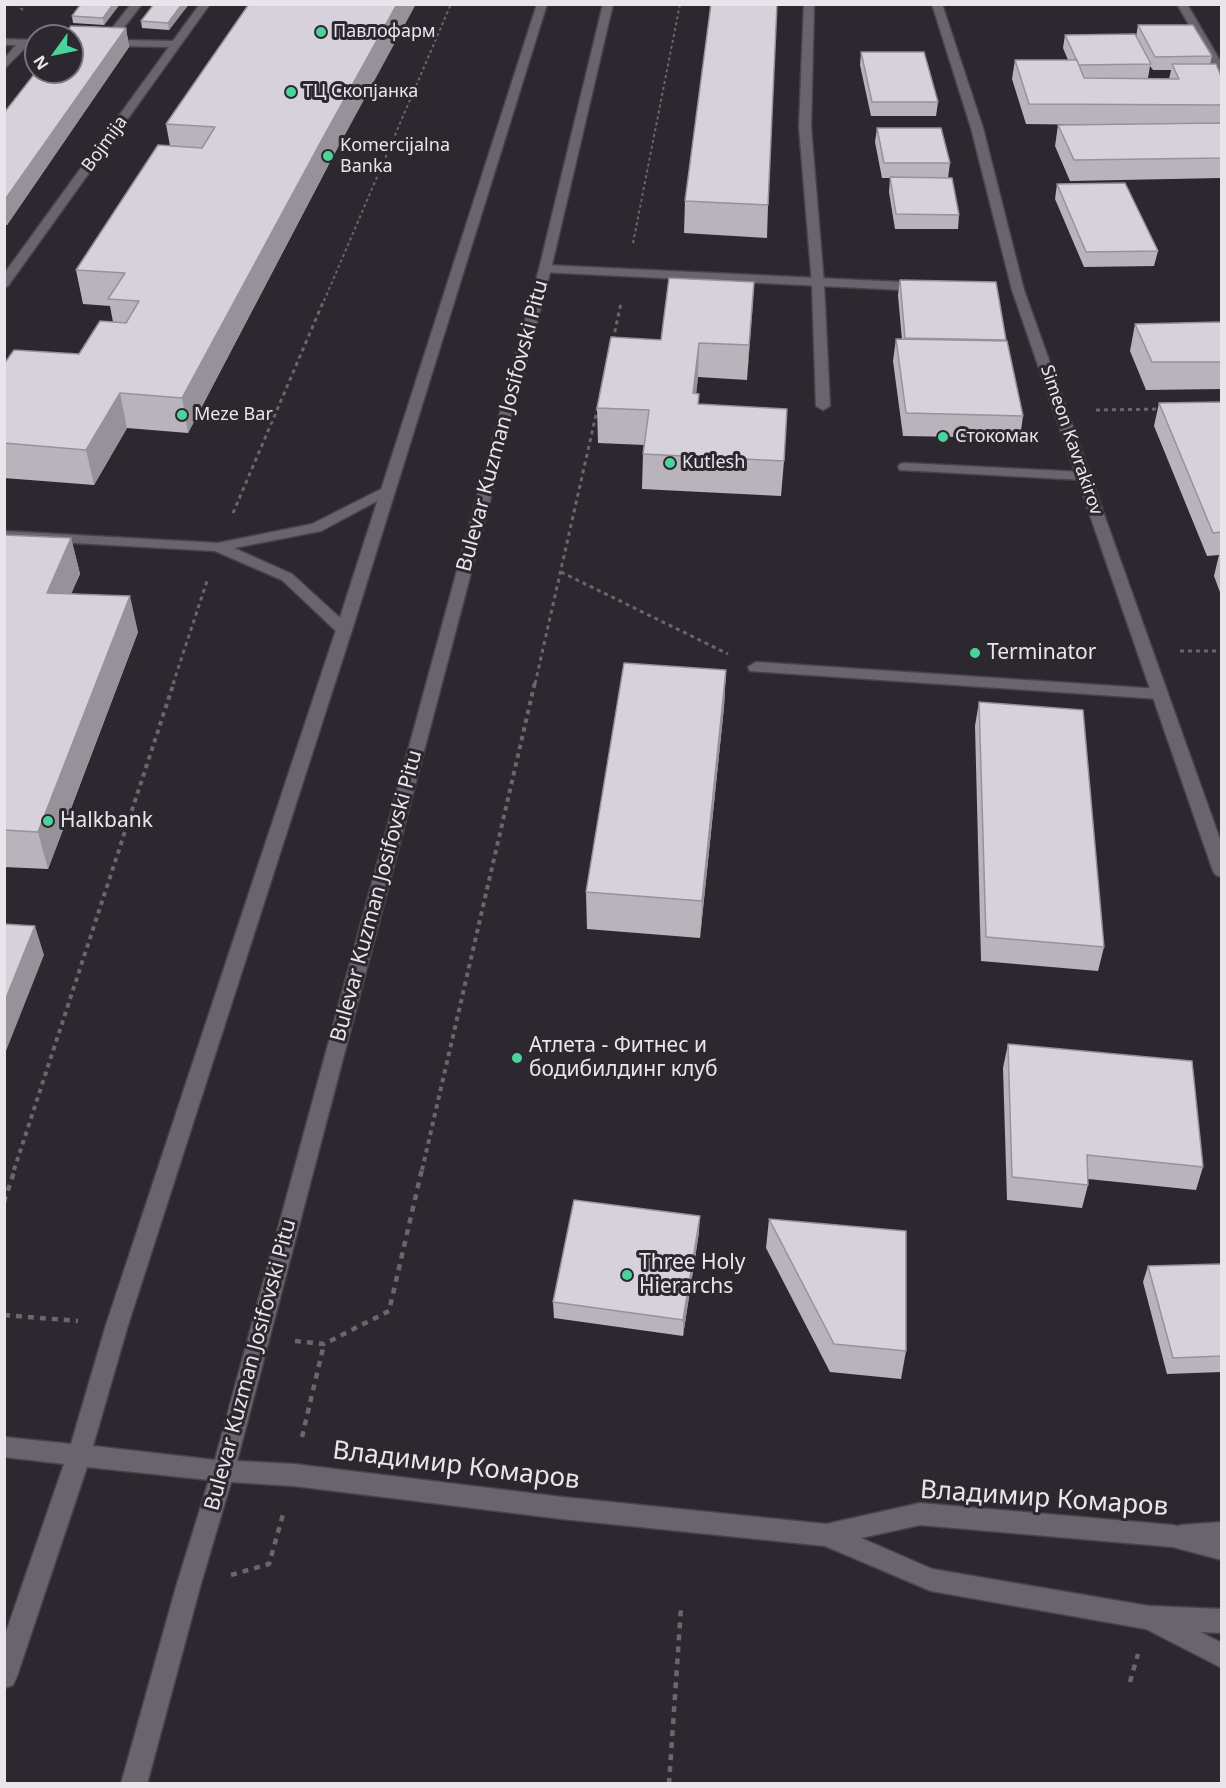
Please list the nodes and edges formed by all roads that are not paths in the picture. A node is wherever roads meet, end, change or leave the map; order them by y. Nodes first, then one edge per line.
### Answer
1 (137, 4) edge
2 (205, 4) edge
3 (542, 4) edge
4 (608, 4) edge
5 (809, 4) edge
6 (937, 4) edge
7 (1182, 4) edge
8 (4, 42) edge
9 (84, 42) edge
10 (107, 42) junction
11 (24, 43) joint
12 (176, 44) junction
13 (4, 66) edge
14 (1221, 74) edge
15 (545, 269) junction
16 (4, 283) edge
17 (818, 284) junction
18 (936, 287) edge
19 (823, 406) dead end
20 (905, 467) dead end
21 (1083, 476) junction
22 (389, 489) junction
23 (4, 535) edge
24 (218, 547) junction
25 (344, 630) junction
26 (756, 667) road end
27 (1160, 694) junction
28 (1221, 871) edge
29 (4, 1447) edge
30 (79, 1455) junction
31 (223, 1471) junction
32 (1221, 1533) edge
33 (826, 1535) junction
34 (1173, 1536) junction
35 (1221, 1549) edge
36 (1149, 1618) junction
37 (1221, 1621) edge
38 (1221, 1656) edge
39 (4, 1676) edge
40 (134, 1784) edge

1 - 10 street
2 - 12 street, Bojmija
3 - 22 street
4 - 15 street, Bulevar Kuzman Josifovski Pitu
5 - 17 street
6 - 21 street, Simeon Kavrakirov
7 - 14 street
8 - 11 street
9 - 10 street
10 - 12 street
11 - 13 street
12 - 16 street, Bojmija
15 - 17 street
15 - 31 street, Bulevar Kuzman Josifovski Pitu
17 - 18 street
17 - 19 street
20 - 21 street
21 - 27 street, Simeon Kavrakirov
22 - 24 street
22 - 25 street
23 - 24 street
24 - 25 street
25 - 30 street
26 - 27 street
27 - 28 street, Simeon Kavrakirov
29 - 30 street
30 - 31 street, Владимир Комаров
30 - 39 street
31 - 33 street, Владимир Комаров
31 - 40 street, Bulevar Kuzman Josifovski Pitu
32 - 34 street
33 - 34 street, Владимир Комаров
33 - 36 street, Владимир Комаров
34 - 35 street, Владимир Комаров
36 - 37 street
36 - 38 street, Владимир Комаров

